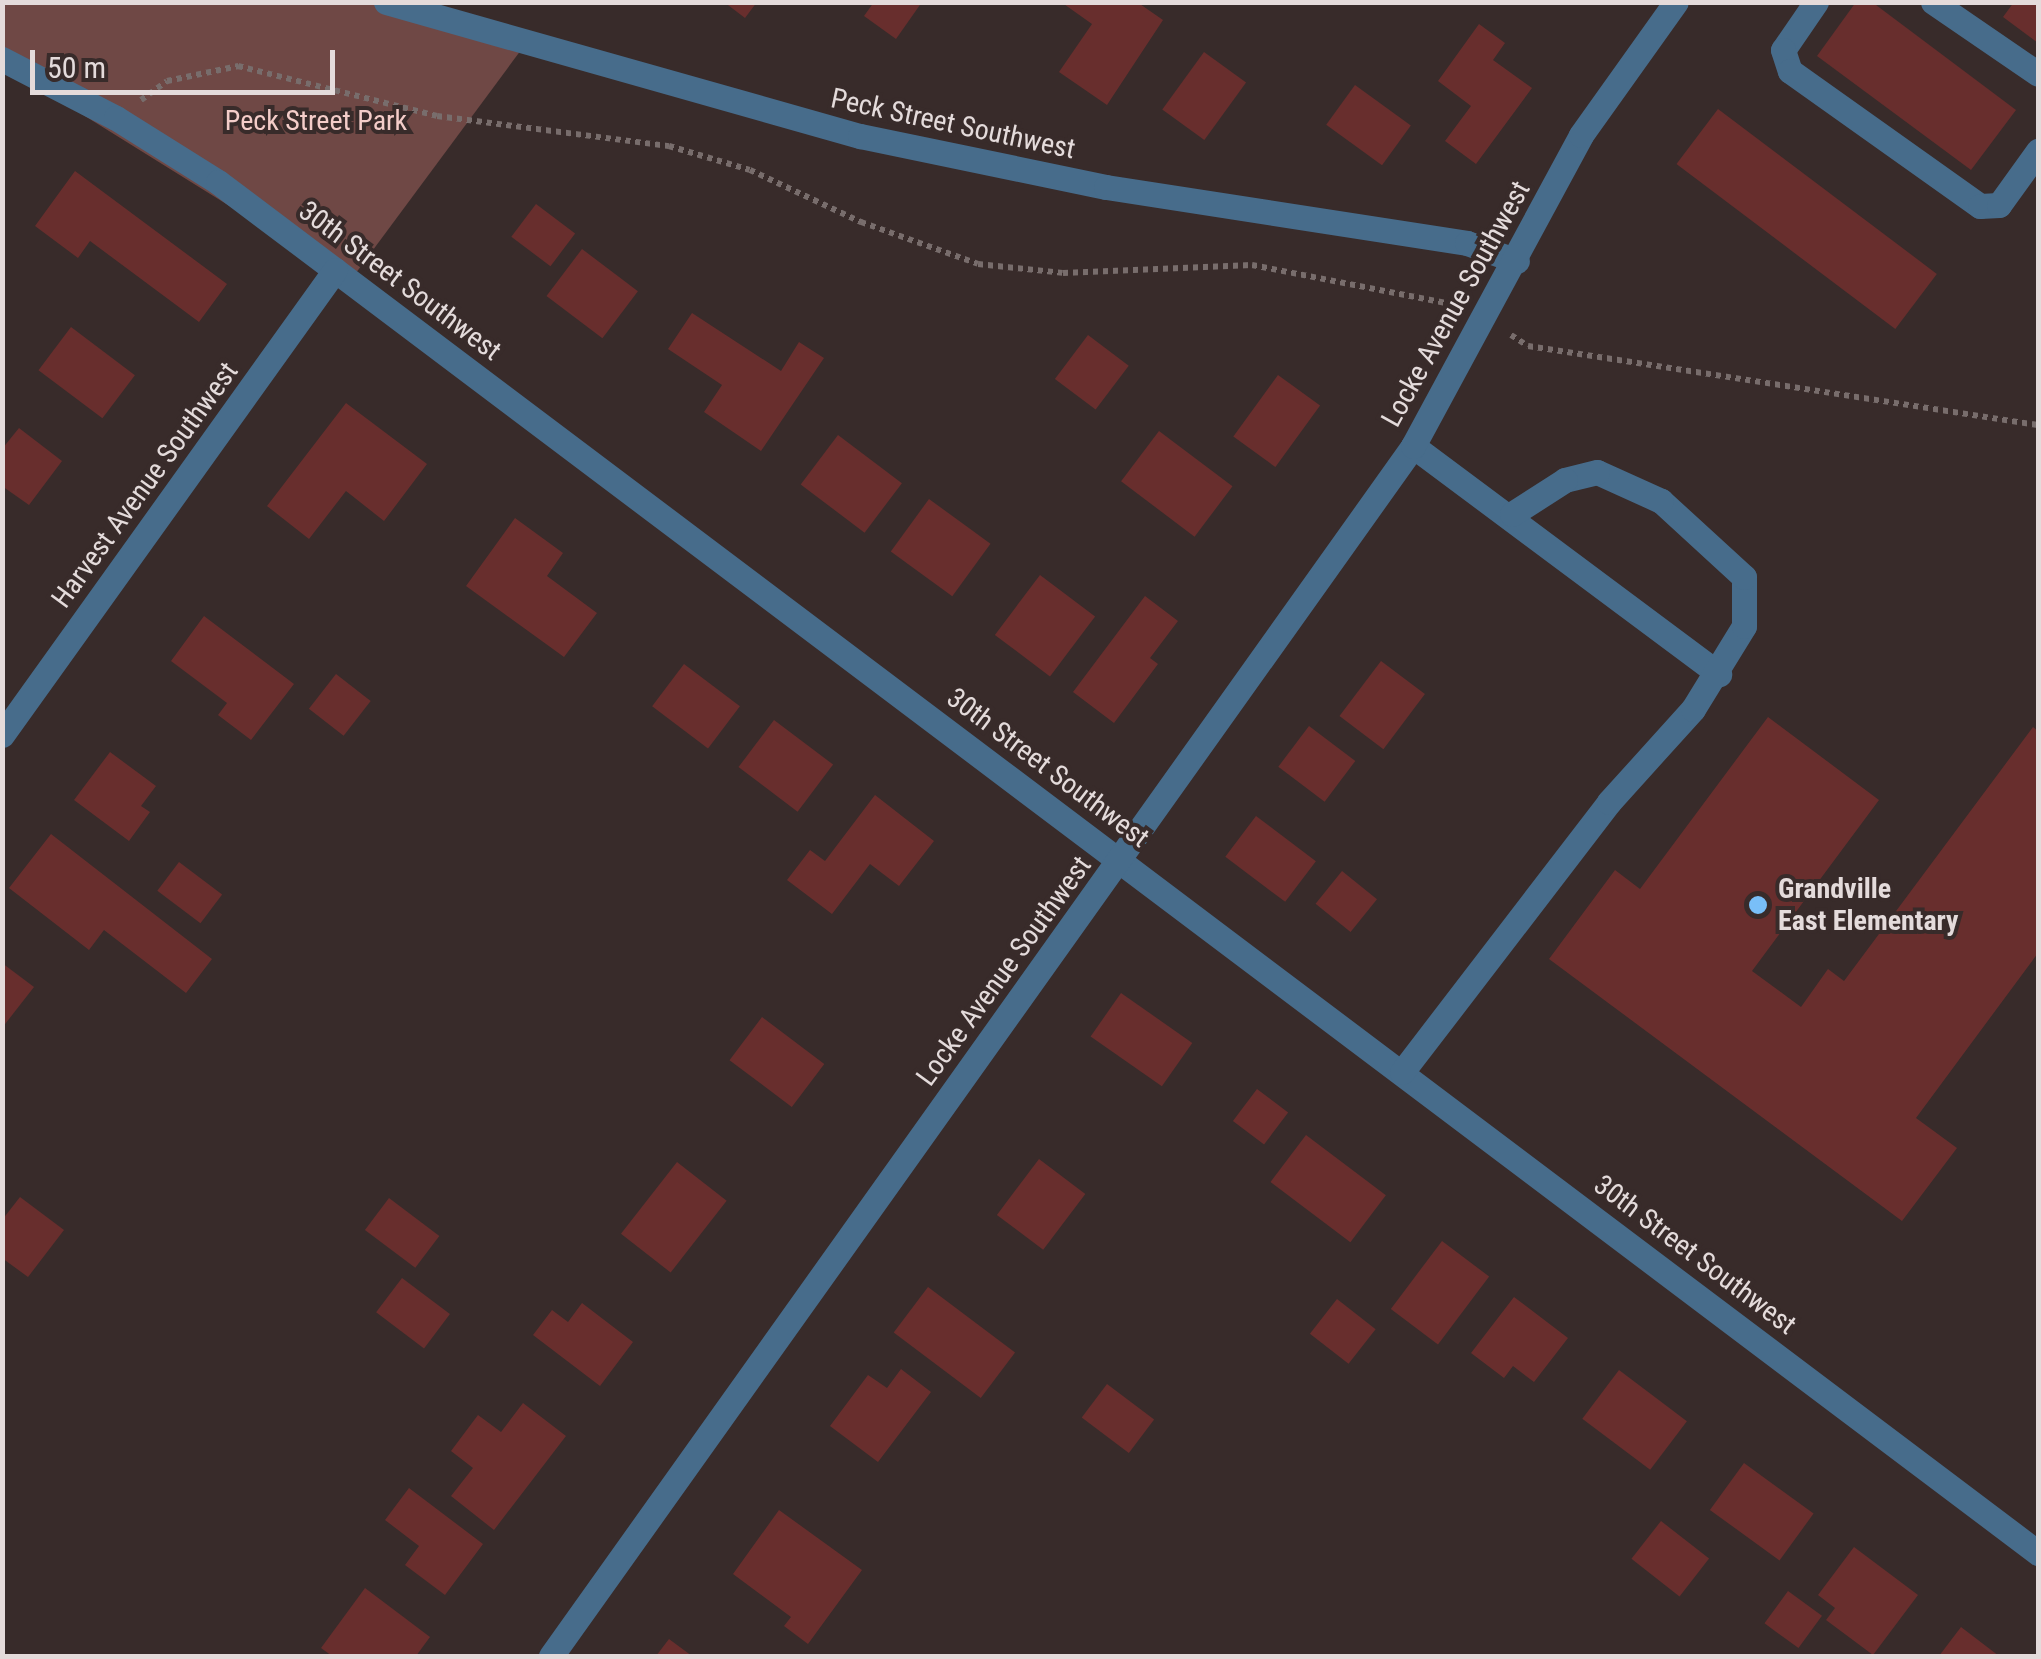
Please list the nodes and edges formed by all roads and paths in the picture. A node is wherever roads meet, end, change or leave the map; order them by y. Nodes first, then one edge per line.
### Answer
1 (386, 2) edge
2 (1676, 2) edge
3 (1816, 2) edge
4 (1933, 2) edge
5 (2, 59) edge
6 (2038, 74) edge
7 (116, 118) junction
8 (2038, 151) edge
9 (1517, 261) junction
10 (335, 270) junction
11 (1486, 320) junction
12 (2038, 425) edge
13 (1413, 446) junction
14 (1512, 514) junction
15 (1719, 674) junction
16 (2, 735) edge
17 (1120, 860) junction
18 (1402, 1072) junction
19 (2038, 1552) edge
20 (551, 1656) edge

1 - 9 street, Peck Street Southwest
2 - 9 street, Locke Avenue Southwest
3 - 8 street
4 - 6 street
5 - 7 street, 30th Street Southwest
7 - 10 street, 30th Street Southwest
7 - 11 path
9 - 11 street, Locke Avenue Southwest
10 - 16 street, Harvest Avenue Southwest
10 - 17 street, 30th Street Southwest
11 - 12 path
11 - 13 street, Locke Avenue Southwest
13 - 14 street
13 - 17 street, Locke Avenue Southwest
14 - 15 street
14 - 15 street
15 - 18 street
17 - 18 street, 30th Street Southwest
17 - 20 street, Locke Avenue Southwest
18 - 19 street, 30th Street Southwest

